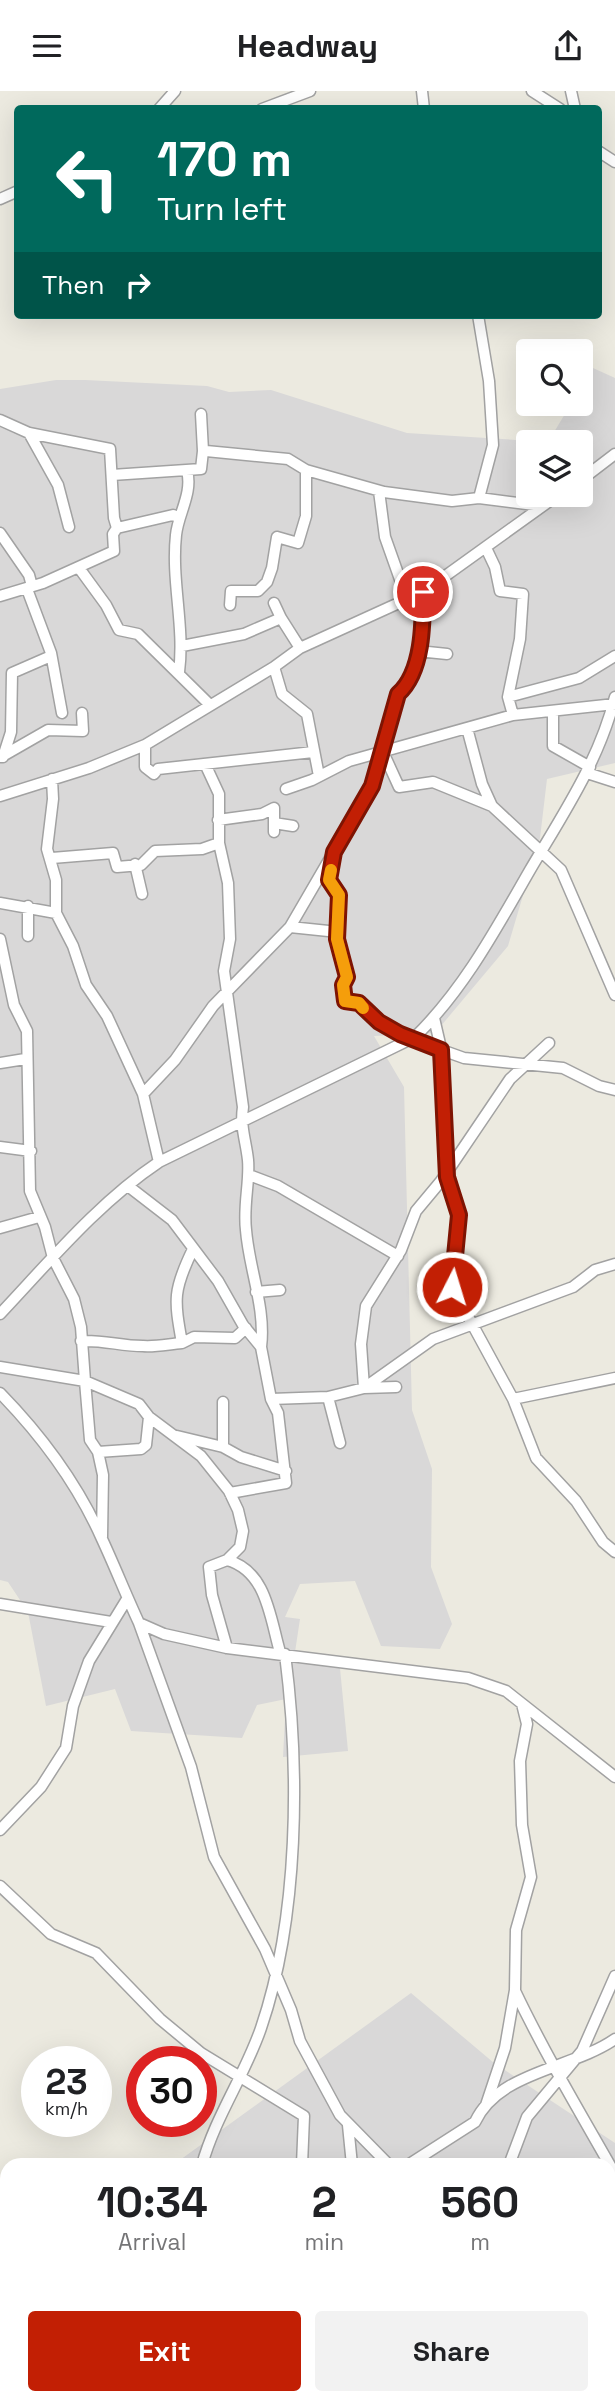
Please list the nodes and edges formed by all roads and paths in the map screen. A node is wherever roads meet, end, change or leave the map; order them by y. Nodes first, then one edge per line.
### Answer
1 (175, 91) edge
2 (310, 91) edge
3 (532, 91) edge
4 (558, 91) edge
5 (571, 93) edge
6 (163, 105) edge
7 (273, 105) edge
8 (554, 105) edge
9 (479, 319) edge
10 (201, 414) dead end
11 (0, 420) edge
12 (29, 433) junction
13 (203, 451) junction
14 (615, 454) edge
15 (306, 470) junction
16 (187, 471) junction
17 (593, 471) edge
18 (111, 475) junction
19 (379, 491) junction
20 (479, 498) junction
21 (516, 503) edge
22 (541, 507) edge
23 (178, 517) junction
24 (69, 527) dead end
25 (117, 528) junction
26 (0, 533) edge
27 (486, 548) junction
28 (79, 568) junction
29 (30, 587) junction
30 (423, 592) junction
31 (0, 596) edge
32 (407, 599) junction
33 (274, 603) dead end
34 (230, 605) dead end
35 (281, 618) junction
36 (182, 646) junction
37 (300, 648) junction
38 (418, 651) junction
39 (447, 654) dead end
40 (51, 656) junction
41 (615, 656) edge
42 (274, 667) junction
43 (179, 672) junction
44 (508, 697) junction
45 (614, 702) edge
46 (209, 704) junction
47 (553, 712) junction
48 (62, 713) dead end
49 (82, 713) dead end
50 (513, 715) junction
51 (467, 728) junction
52 (145, 745) junction
53 (383, 751) junction
54 (313, 752) junction
55 (2, 757) edge
56 (206, 765) junction
57 (588, 770) junction
58 (319, 776) junction
59 (51, 779) junction
60 (615, 782) edge
61 (286, 789) dead end
62 (0, 796) edge
63 (492, 806) junction
64 (218, 820) junction
65 (293, 826) dead end
66 (219, 843) junction
67 (542, 850) junction
68 (334, 852) junction
69 (52, 858) junction
70 (135, 864) junction
71 (142, 894) dead end
72 (0, 903) edge
73 (28, 907) junction
74 (56, 912) junction
75 (290, 927) junction
76 (338, 932) junction
77 (28, 936) dead end
78 (0, 939) edge
79 (2, 957) edge
80 (228, 990) junction
81 (615, 995) edge
82 (434, 1018) junction
83 (411, 1039) junction
84 (549, 1042) dead end
85 (441, 1050) junction
86 (25, 1059) junction
87 (0, 1063) edge
88 (524, 1066) junction
89 (615, 1090) edge
90 (143, 1094) junction
91 (240, 1123) junction
92 (0, 1147) edge
93 (31, 1151) junction
94 (159, 1162) junction
95 (447, 1173) junction
96 (248, 1175) junction
97 (128, 1186) junction
98 (39, 1217) junction
99 (0, 1229) edge
100 (193, 1249) junction
101 (398, 1256) junction
102 (53, 1258) junction
103 (615, 1264) edge
104 (280, 1290) dead end
105 (256, 1292) junction
106 (0, 1314) edge
107 (471, 1325) junction
108 (246, 1328) junction
109 (81, 1341) junction
110 (183, 1343) junction
111 (261, 1347) junction
112 (0, 1367) edge
113 (615, 1377) edge
114 (85, 1381) junction
115 (396, 1387) dead end
116 (363, 1388) junction
117 (0, 1392) edge
118 (328, 1397) junction
119 (271, 1399) junction
120 (513, 1399) junction
121 (223, 1402) dead end
122 (149, 1417) junction
123 (169, 1434) junction
124 (340, 1443) dead end
125 (222, 1447) junction
126 (98, 1452) junction
127 (286, 1471) junction
128 (230, 1493) junction
129 (102, 1538) junction
130 (615, 1552) edge
131 (227, 1560) junction
132 (127, 1599) junction
133 (0, 1604) edge
134 (111, 1622) junction
135 (139, 1623) junction
136 (227, 1648) junction
137 (282, 1653) junction
138 (522, 1703) junction
139 (615, 1777) edge
140 (0, 1830) edge
141 (0, 1886) edge
142 (277, 1975) junction
143 (615, 1976) edge
144 (514, 1990) junction
145 (615, 2039) edge
146 (573, 2061) junction
147 (557, 2071) junction
148 (240, 2079) junction
149 (486, 2105) junction
150 (348, 2124) junction
151 (204, 2158) edge
152 (302, 2158) edge
153 (351, 2158) edge
154 (382, 2158) edge
155 (419, 2158) edge
156 (512, 2158) edge
157 (606, 2158) edge

1 - 6 street
2 - 7 street
3 - 8 street
4 - 5 street
9 - 20 street
10 - 13 street
11 - 12 street
12 - 18 street
12 - 24 street
13 - 15 street
13 - 16 street
14 - 17 street
15 - 19 street
15 - 34 street
16 - 18 street
16 - 23 street
18 - 25 street
19 - 20 street
19 - 32 street
20 - 21 street
22 - 27 street
23 - 25 street
23 - 36 street
25 - 28 street
26 - 29 street
27 - 30 street
27 - 44 street
28 - 29 street
28 - 43 street
29 - 31 street
29 - 40 street
30 - 32 street
30 - 38 street
32 - 37 street
33 - 35 street
35 - 36 street
35 - 37 street
36 - 43 street
37 - 42 street
38 - 39 street
38 - 53 street
40 - 48 street
40 - 55 street
41 - 44 street
42 - 46 street
42 - 54 street
43 - 46 street
44 - 50 street
45 - 47 street
45 - 57 street
46 - 52 street
47 - 50 street
47 - 57 street
49 - 55 street
50 - 51 street
51 - 53 street
51 - 63 street
52 - 56 street
52 - 59 street
53 - 58 street
53 - 63 street
53 - 68 street
54 - 56 street
54 - 58 street
56 - 64 street
57 - 60 street
57 - 67 street
58 - 61 street
59 - 62 street
59 - 69 street
63 - 67 street
64 - 65 street
64 - 66 street
66 - 70 street
66 - 80 street
67 - 81 street
67 - 82 street
68 - 75 street
68 - 76 street
69 - 70 street
69 - 74 street
70 - 71 street
72 - 73 street
73 - 74 street
73 - 77 street
74 - 90 street
75 - 76 street
75 - 80 street
76 - 83 street
78 - 79 street
79 - 86 street
80 - 90 street
80 - 91 street
82 - 83 street
82 - 85 street
83 - 85 street
83 - 91 street
84 - 88 street
85 - 88 street
85 - 95 street
86 - 87 street
86 - 93 street
88 - 89 street
88 - 95 street
90 - 94 street
91 - 94 street
91 - 96 street
92 - 93 street
93 - 98 street
94 - 97 street
95 - 101 street
95 - 107 street
96 - 101 street
96 - 105 street
97 - 100 street
97 - 102 street
98 - 99 street
98 - 102 street
100 - 108 street
100 - 110 street
101 - 116 street
102 - 106 street
102 - 109 street
103 - 107 street
104 - 105 street
105 - 111 street
107 - 116 street
107 - 120 street
108 - 110 street
108 - 111 street
109 - 110 street
109 - 114 street
111 - 119 street
112 - 114 street
113 - 120 street
114 - 122 street
114 - 126 street
115 - 116 street
116 - 118 street
117 - 129 street
118 - 119 street
118 - 124 street
119 - 127 street
120 - 130 street
121 - 125 street
122 - 123 street
122 - 126 street
123 - 125 street
123 - 128 street
125 - 127 street
126 - 129 street
127 - 128 street
128 - 131 street
129 - 132 street
131 - 136 street
131 - 137 street
132 - 134 street
132 - 135 street
133 - 134 street
134 - 140 street
135 - 136 street
135 - 142 street
136 - 137 street
137 - 138 street
137 - 142 street
138 - 139 street
138 - 144 street
141 - 148 street
142 - 148 street
142 - 150 street
143 - 146 street
144 - 147 street
144 - 149 street
145 - 146 street
146 - 147 street
147 - 149 street
147 - 156 street
147 - 157 street
148 - 151 street
148 - 152 street
149 - 155 street
150 - 153 street
150 - 154 street

